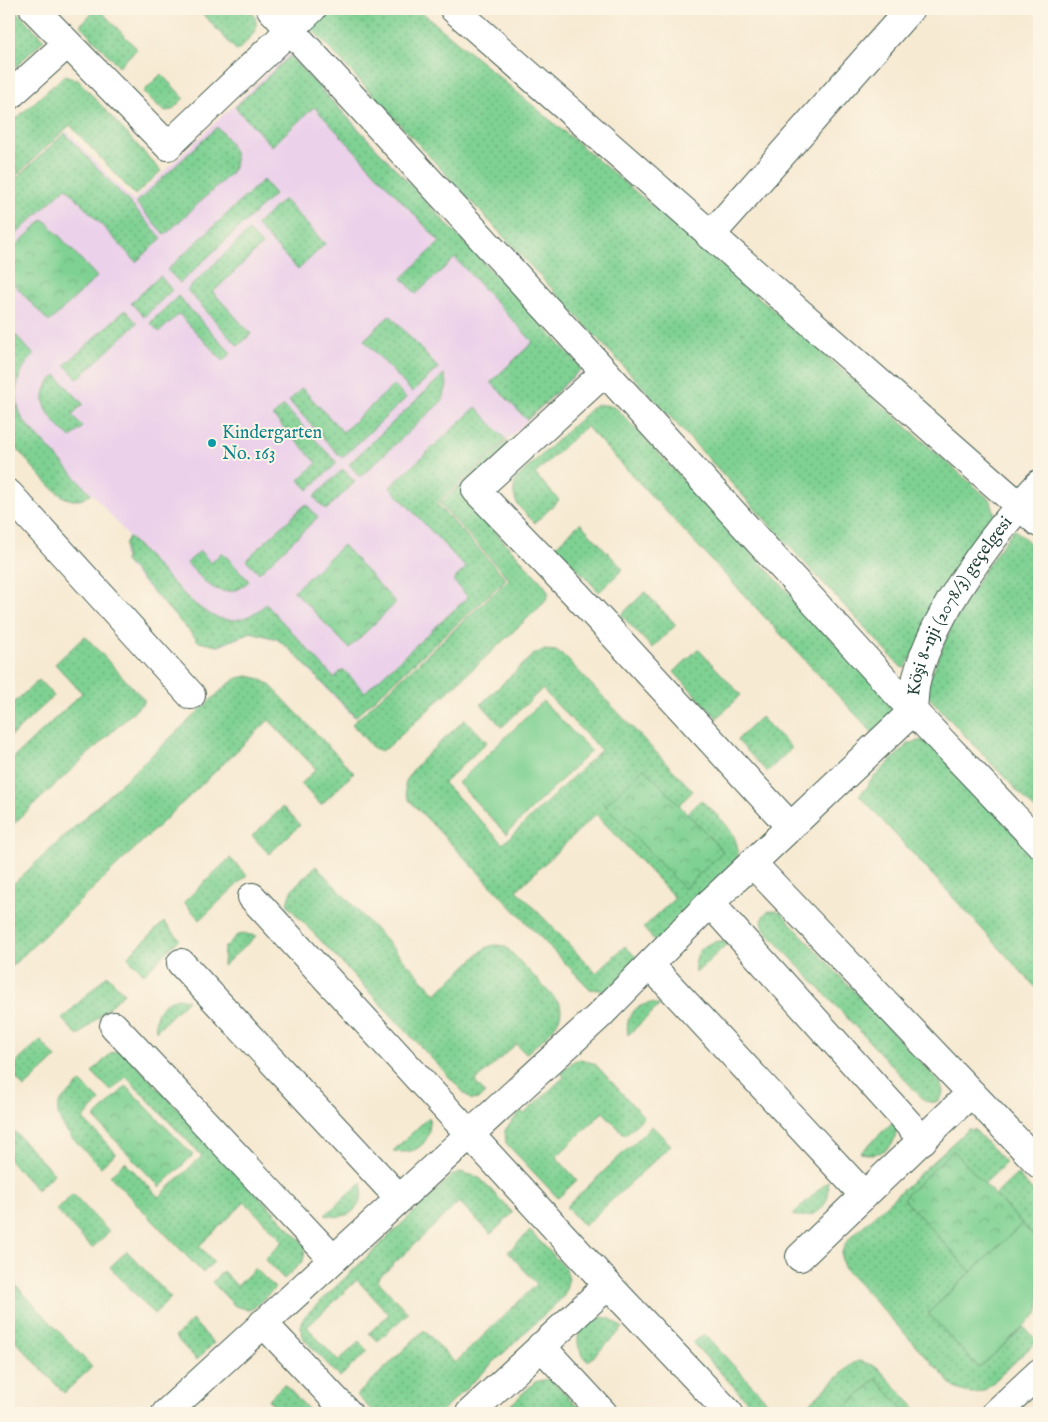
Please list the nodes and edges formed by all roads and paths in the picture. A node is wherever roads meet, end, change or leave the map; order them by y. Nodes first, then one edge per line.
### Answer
1 (34, 9) edge
2 (271, 9) edge
3 (312, 9) edge
4 (454, 9) edge
5 (910, 9) edge
6 (289, 29) junction
7 (67, 44) junction
8 (9, 96) edge
9 (710, 236) junction
10 (605, 372) junction
11 (1039, 484) edge
12 (9, 494) edge
13 (1029, 514) edge
14 (191, 695) dead end
15 (913, 711) junction
16 (790, 826) junction
17 (1039, 843) edge
18 (752, 863) junction
19 (252, 898) dead end
20 (710, 903) junction
21 (181, 963) dead end
22 (650, 965) junction
23 (114, 1026) dead end
24 (971, 1093) junction
25 (470, 1134) junction
26 (923, 1140) junction
27 (1039, 1164) edge
28 (864, 1195) junction
29 (400, 1198) junction
30 (800, 1257) dead end
31 (333, 1259) junction
32 (608, 1285) junction
33 (263, 1323) junction
34 (541, 1346) junction
35 (1039, 1373) edge
36 (166, 1413) edge
37 (348, 1413) edge
38 (470, 1413) edge
39 (603, 1413) edge
40 (728, 1413) edge
41 (996, 1413) edge

1 - 7 street
2 - 6 street
3 - 6 street
4 - 9 street
5 - 9 street
6 - 7 street
6 - 10 street
7 - 8 street
9 - 13 street
10 - 15 street
10 - 16 street
11 - 13 street, Köşi 8-nji (2078/3) geçelgesi
12 - 14 street
13 - 15 street, Köşi 8-nji (2078/3) geçelgesi
15 - 16 street
15 - 17 street
16 - 18 street
18 - 20 street
18 - 24 street
19 - 25 street
20 - 22 street
20 - 26 street
21 - 29 street
22 - 25 street
22 - 28 street
23 - 31 street
24 - 26 street
24 - 27 street
25 - 29 street
25 - 32 street
26 - 28 street
28 - 30 street
29 - 31 street
31 - 33 street
32 - 34 street
32 - 40 street
33 - 36 street
33 - 37 street
34 - 38 street
34 - 39 street
35 - 41 street

